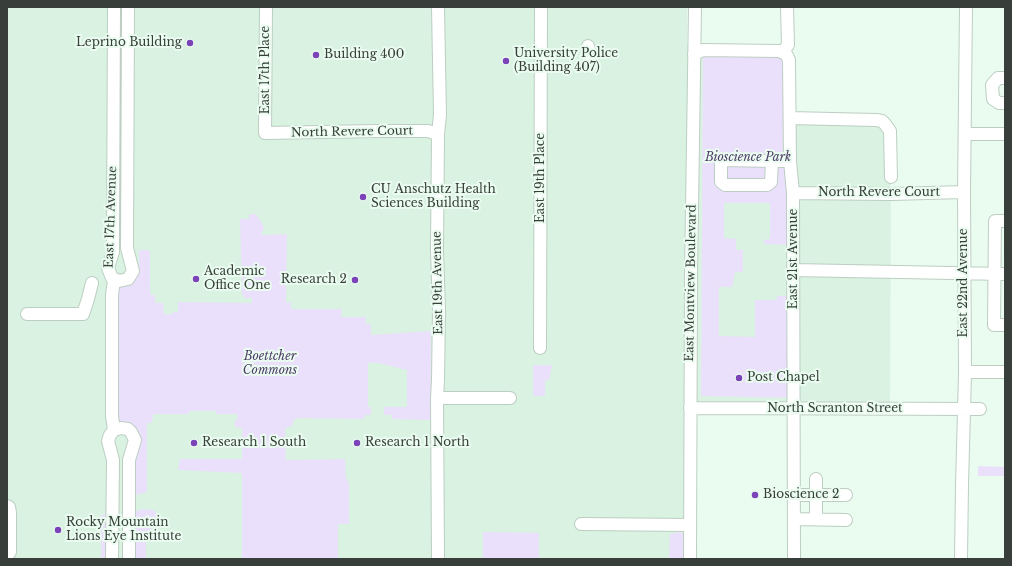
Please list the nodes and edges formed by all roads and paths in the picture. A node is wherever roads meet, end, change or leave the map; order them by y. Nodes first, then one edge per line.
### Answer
1 (114, 7) edge
2 (128, 7) edge
3 (266, 7) edge
4 (438, 7) edge
5 (541, 7) edge
6 (695, 7) edge
7 (787, 7) edge
8 (966, 7) edge
9 (588, 46) dead end
10 (783, 52) junction
11 (694, 54) junction
12 (592, 58) dead end
13 (1005, 78) edge
14 (114, 89) junction
15 (127, 89) junction
16 (1005, 103) edge
17 (790, 118) junction
18 (266, 133) joint
19 (438, 134) junction
20 (965, 134) junction
21 (1005, 134) edge
22 (772, 161) dead end
23 (790, 161) junction
24 (891, 177) dead end
25 (964, 192) junction
26 (794, 193) junction
27 (1005, 221) edge
28 (793, 270) junction
29 (965, 274) junction
30 (1000, 274) edge
31 (114, 280) junction
32 (92, 283) dead end
33 (27, 314) dead end
34 (1005, 325) edge
35 (540, 348) dead end
36 (965, 372) junction
37 (1005, 372) edge
38 (437, 398) junction
39 (510, 398) dead end
40 (690, 408) junction
41 (794, 409) junction
42 (964, 409) junction
43 (980, 409) dead end
44 (114, 430) junction
45 (816, 479) dead end
46 (794, 495) junction
47 (816, 495) junction
48 (846, 495) dead end
49 (7, 506) edge
50 (794, 520) junction
51 (816, 520) junction
52 (846, 520) dead end
53 (581, 524) dead end
54 (690, 525) junction
55 (7, 556) edge
56 (112, 559) edge
57 (129, 559) edge
58 (438, 559) edge
59 (690, 559) edge
60 (794, 559) edge
61 (961, 559) edge

1 - 14 street, East 17th Avenue
2 - 15 street, East 17th Avenue
3 - 18 street, East 17th Place
4 - 19 street, East 19th Avenue
5 - 35 street, East 19th Place
6 - 11 street, East Montview Boulevard
7 - 10 street
8 - 20 street, East 22nd Avenue
9 - 12 street
10 - 11 street
10 - 17 street, East 21st Avenue
11 - 40 street, East Montview Boulevard
13 - 16 street
14 - 15 street
14 - 31 street, East 17th Avenue
15 - 31 street, East 17th Avenue
17 - 23 street, East 21st Avenue
17 - 24 street
18 - 19 street, North Revere Court
19 - 38 street, East 19th Avenue
20 - 21 street
20 - 25 street, East 22nd Avenue
22 - 23 street
23 - 26 street, East 21st Avenue
25 - 26 street, North Revere Court
25 - 29 street, East 22nd Avenue
26 - 28 street, East 21st Avenue
27 - 30 street
28 - 29 street
28 - 41 street, East 21st Avenue
29 - 30 street
29 - 36 street, East 22nd Avenue
30 - 34 street
31 - 44 street
32 - 33 street
36 - 37 street
36 - 42 street, East 22nd Avenue
38 - 39 street
38 - 58 street, East 19th Avenue
40 - 41 street, North Scranton Street
40 - 54 street, East Montview Boulevard
41 - 42 street, North Scranton Street
41 - 46 street, East 21st Avenue
42 - 43 street, North Scranton Street
42 - 61 street, East 22nd Avenue
44 - 56 street
44 - 57 street
45 - 47 street
46 - 47 street
46 - 50 street, East 21st Avenue
47 - 48 street
47 - 51 street
49 - 55 street
50 - 51 street
50 - 60 street, East 21st Avenue
51 - 52 street
53 - 54 street
54 - 59 street, East Montview Boulevard

